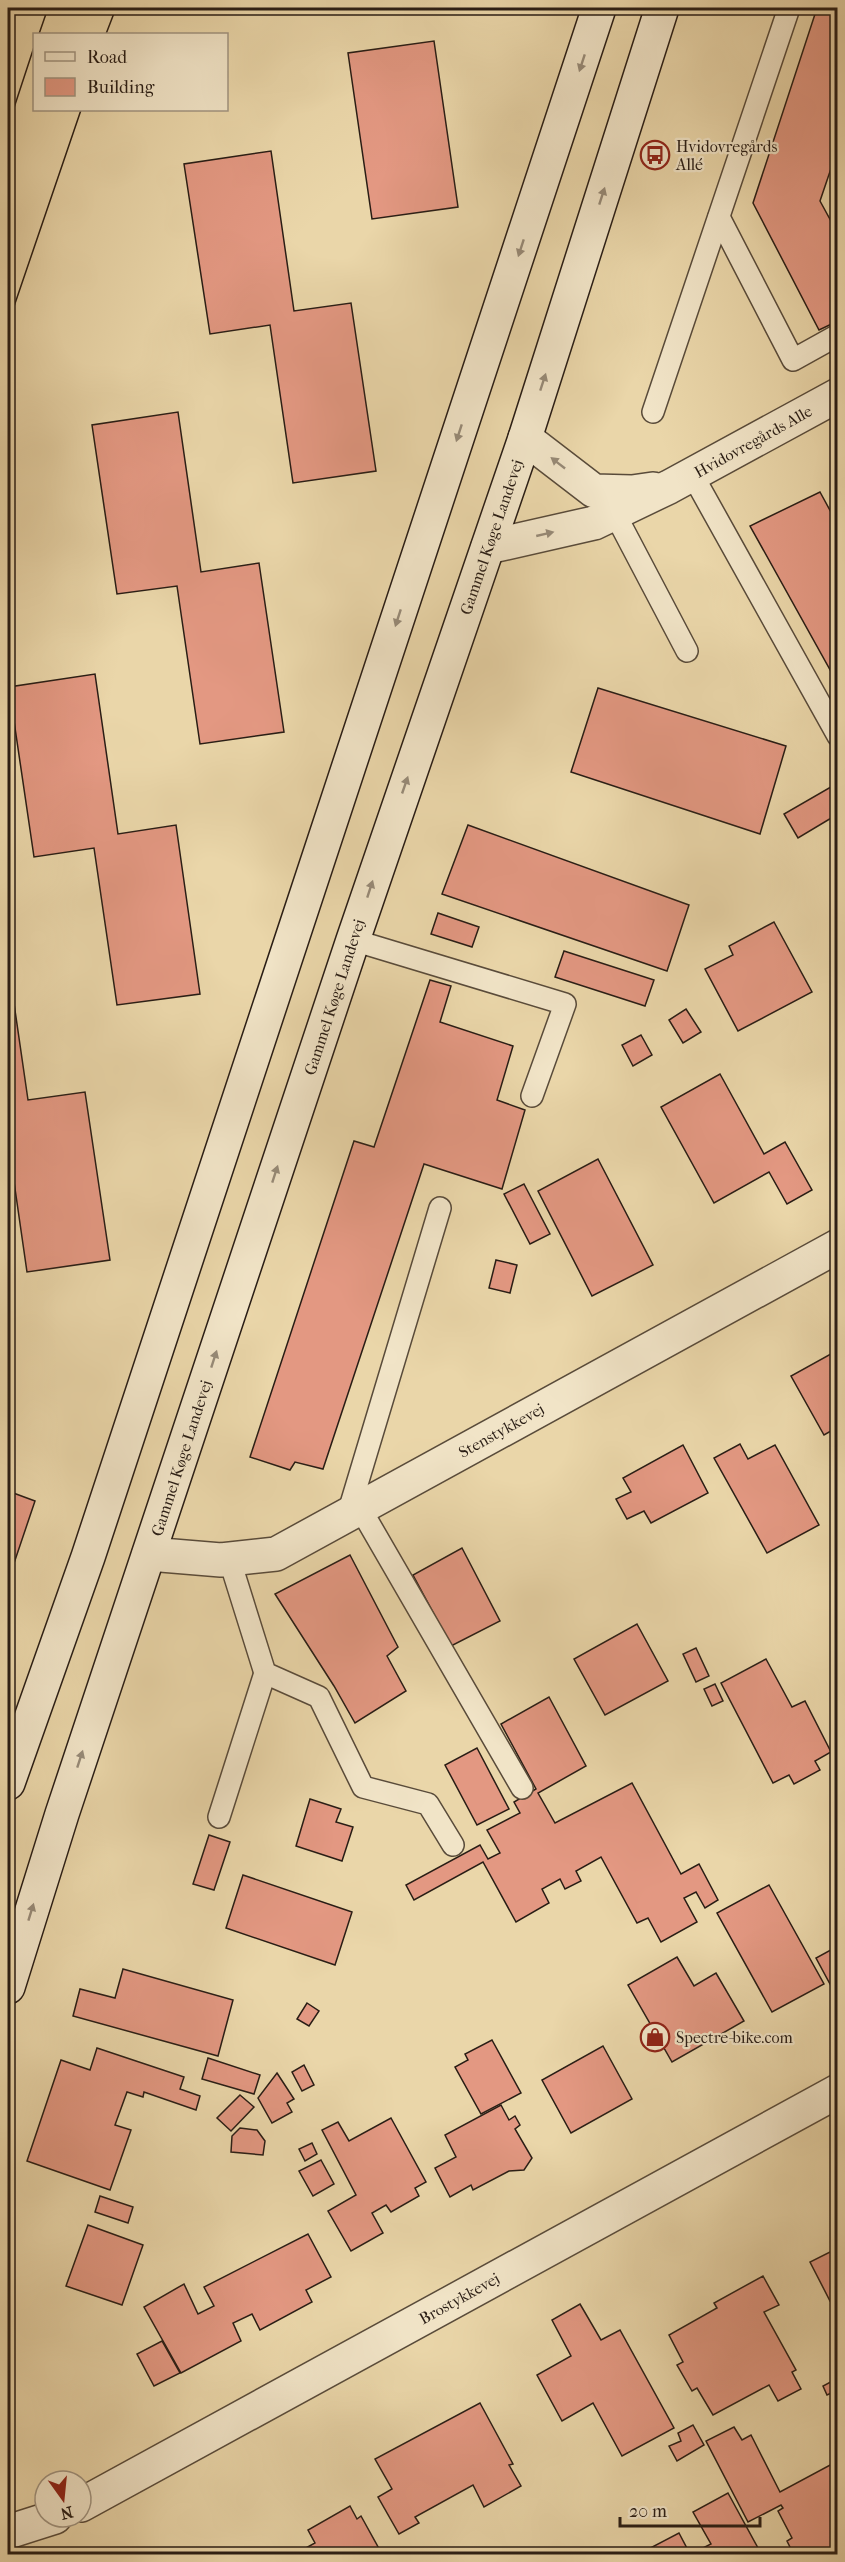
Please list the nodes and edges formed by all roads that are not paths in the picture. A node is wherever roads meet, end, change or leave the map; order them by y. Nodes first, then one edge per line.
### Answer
1 (600, 8) edge
2 (662, 8) edge
3 (789, 8) edge
4 (719, 217) junction
5 (837, 335) edge
6 (837, 394) edge
7 (653, 412) dead end
8 (525, 438) junction
9 (681, 481) junction
10 (615, 514) junction
11 (488, 547) junction
12 (687, 651) dead end
13 (837, 736) edge
14 (353, 940) junction
15 (532, 1096) dead end
16 (440, 1208) dead end
17 (837, 1246) edge
18 (354, 1511) junction
19 (149, 1554) junction
20 (229, 1558) junction
21 (265, 1673) junction
22 (8, 1783) edge
23 (522, 1788) dead end
24 (219, 1817) dead end
25 (453, 1845) dead end
26 (8, 1987) edge
27 (837, 2091) edge
28 (93, 2498) edge
29 (33, 2524) edge
30 (8, 2532) edge

1 -> 22 main road
8 -> 2 main road, Gammel Køge Landevej
3 - 4 lane
4 - 5 lane
4 - 7 lane
6 - 9 main road, Hvidovregårds Alle
9 -> 8 main road, Hvidovregårds Alle
8 - 11 main road, Gammel Køge Landevej
9 - 10 main road, Hvidovregårds Alle
9 - 13 lane
11 -> 10 main road, Hvidovregårds Alle
10 - 12 lane
14 -> 11 main road, Gammel Køge Landevej
14 - 15 lane
19 -> 14 main road, Gammel Køge Landevej
16 - 18 lane
17 - 18 main road, Stenstykkevej
18 - 20 main road, Stenstykkevej
18 - 23 lane
19 - 20 main road, Stenstykkevej
26 -> 19 main road, Gammel Køge Landevej
20 - 21 lane
21 - 24 lane
21 - 25 lane
27 - 28 main road, Brostykkevej
29 - 30 main road

